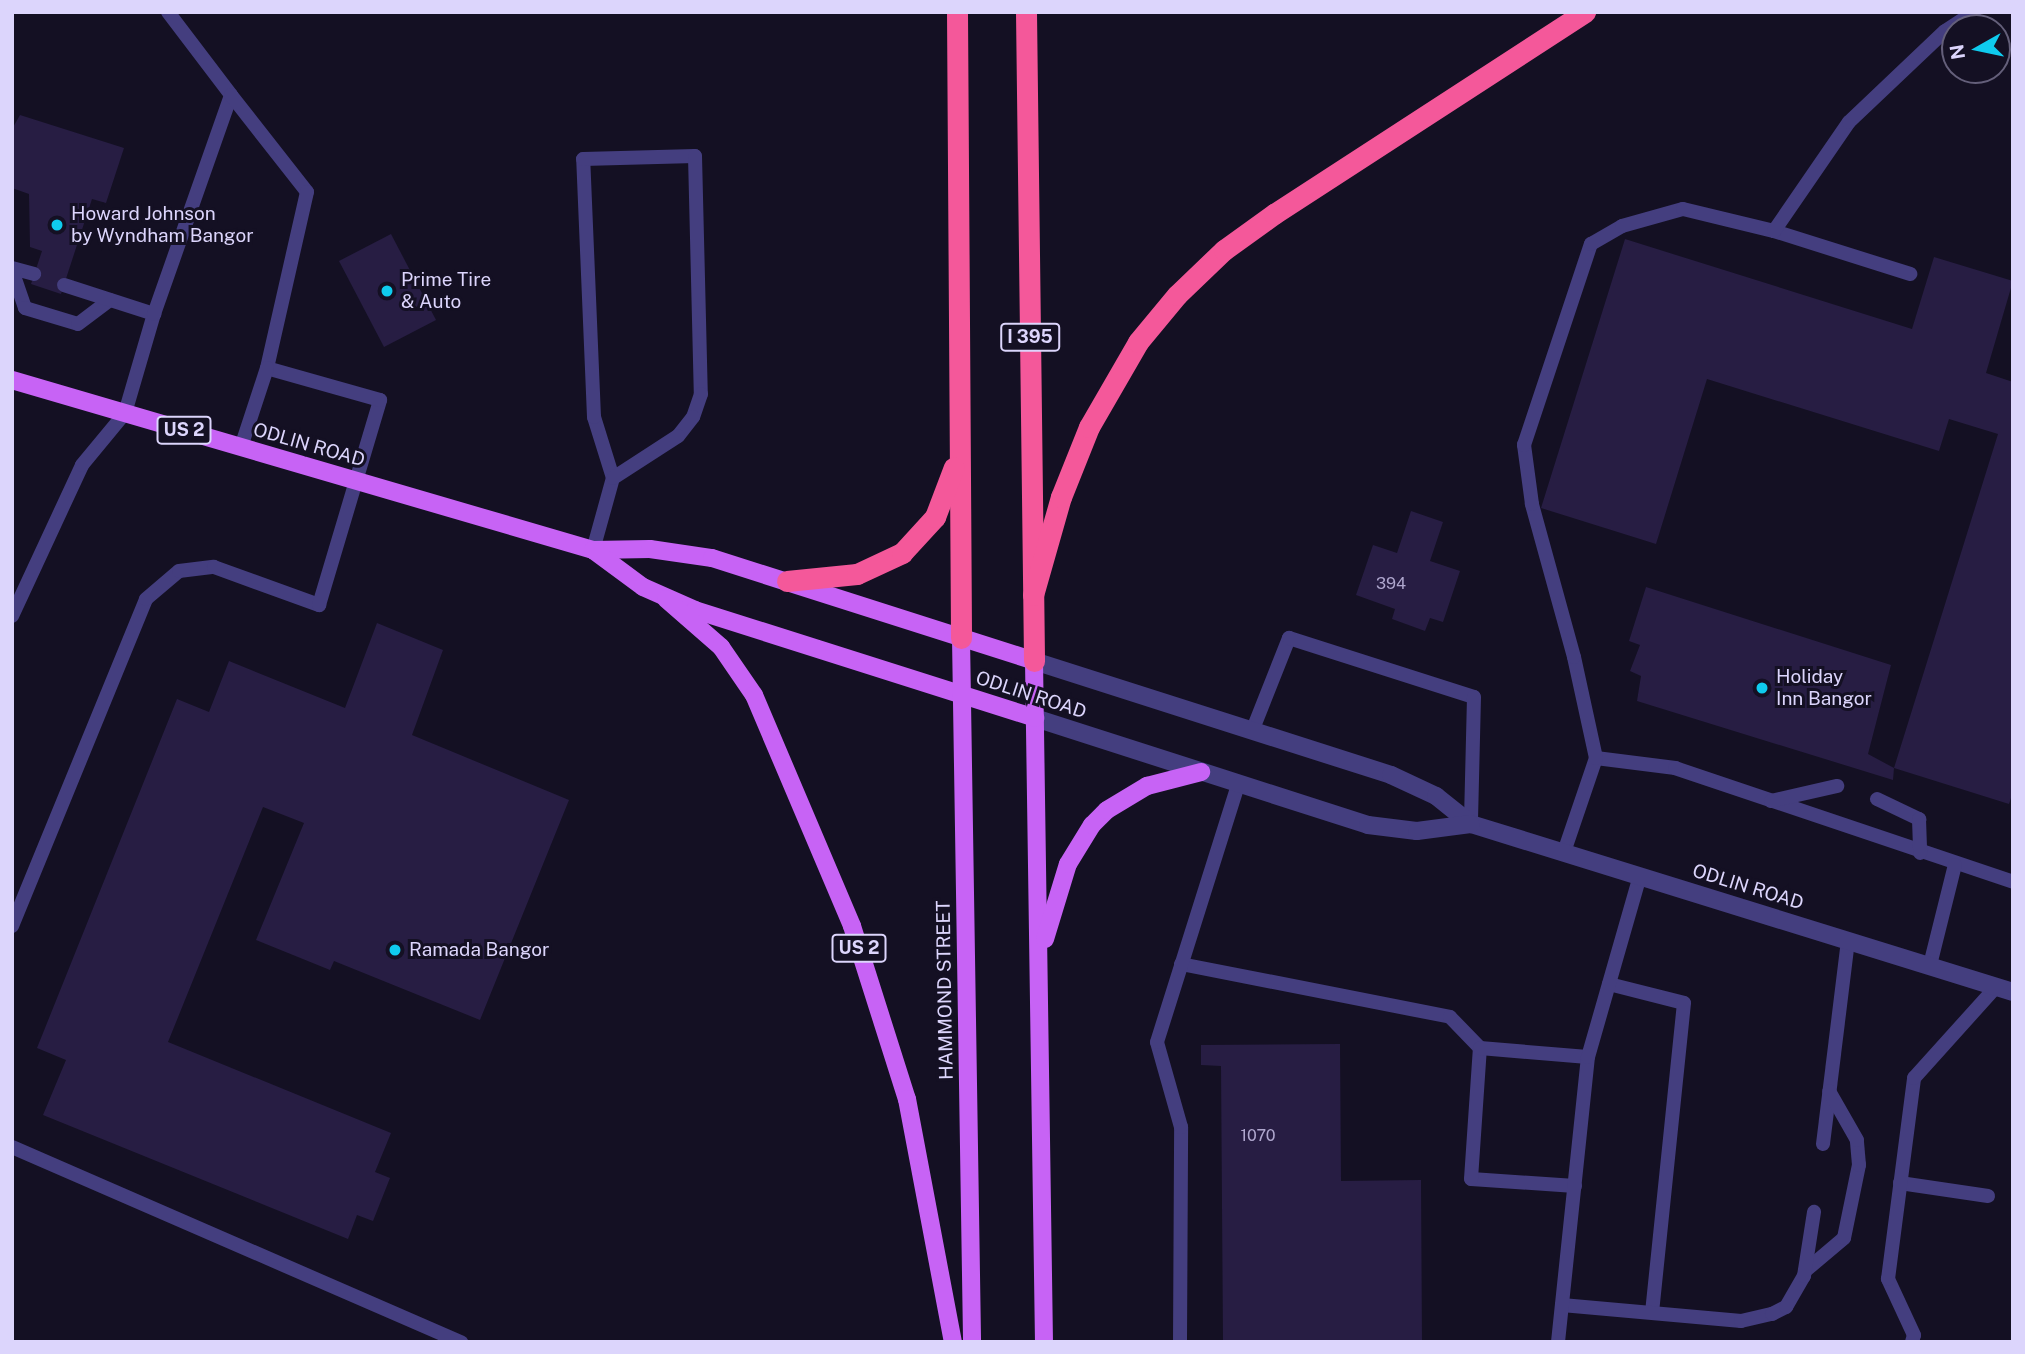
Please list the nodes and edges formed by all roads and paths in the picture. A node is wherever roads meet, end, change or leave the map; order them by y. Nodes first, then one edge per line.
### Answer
1 (169, 12) edge
2 (941, 12) edge
3 (957, 12) edge
4 (1026, 12) edge
5 (1586, 12) edge
6 (1974, 12) edge
7 (231, 95) junction
8 (958, 105) junction
9 (1774, 231) junction
10 (12, 269) edge
11 (34, 274) dead end
12 (1910, 274) dead end
13 (64, 285) dead end
14 (110, 300) junction
15 (154, 314) junction
16 (267, 368) junction
17 (12, 380) edge
18 (125, 413) junction
19 (960, 438) junction
20 (241, 447) junction
21 (613, 478) junction
22 (357, 481) junction
23 (593, 550) junction
24 (787, 582) junction
25 (1033, 595) junction
26 (667, 599) junction
27 (12, 616) edge
28 (961, 638) junction
29 (1034, 661) junction
30 (962, 695) junction
31 (1035, 718) junction
32 (1253, 729) junction
33 (1596, 758) junction
34 (1201, 772) junction
35 (1238, 785) junction
36 (1837, 786) dead end
37 (1877, 799) dead end
38 (1771, 801) junction
39 (1471, 824) junction
40 (1564, 852) junction
41 (1920, 853) junction
42 (1955, 865) junction
43 (1640, 876) junction
44 (2013, 882) edge
45 (12, 926) edge
46 (1848, 940) junction
47 (1181, 964) junction
48 (1930, 965) junction
49 (1039, 973) junction
50 (1609, 984) junction
51 (2005, 989) edge
52 (1480, 1048) junction
53 (1588, 1057) junction
54 (1829, 1091) junction
55 (1823, 1144) dead end
56 (12, 1147) edge
57 (1900, 1182) junction
58 (1575, 1186) junction
59 (1988, 1196) dead end
60 (1814, 1212) dead end
61 (1805, 1271) junction
62 (1562, 1305) junction
63 (1651, 1312) junction
64 (461, 1342) edge
65 (953, 1342) edge
66 (972, 1342) edge
67 (1044, 1342) edge
68 (1180, 1342) edge
69 (1558, 1342) edge
70 (1912, 1342) edge

1 - 7 lane
2 - 8 highway
3 - 8 highway
4 - 25 highway, I 395
5 - 25 highway
6 - 9 lane
7 - 15 lane
7 - 16 lane
8 - 19 highway
9 - 12 lane
9 - 33 lane
10 - 11 lane
10 - 14 lane
13 - 14 lane
14 - 15 lane
15 - 18 lane
16 - 20 lane
16 - 22 lane
17 - 18 main road, ODLIN ROAD / US 2
18 - 20 main road, ODLIN ROAD / US 2
18 - 27 lane
19 - 24 highway
19 - 28 highway
20 - 22 main road, ODLIN ROAD / US 2
21 - 21 lane
21 - 23 lane
22 - 23 main road, ODLIN ROAD / US 2
22 - 45 lane
23 - 24 main road, ODLIN ROAD / US 2
23 - 26 main road, ODLIN ROAD / US 2
24 - 28 main road, ODLIN ROAD / US 2
25 - 29 highway, I 395
26 - 30 main road, ODLIN ROAD
26 - 65 main road, US 2
28 - 29 main road, ODLIN ROAD / US 2
28 - 30 main road, HAMMOND STREET
29 - 31 main road
29 - 32 street, ODLIN ROAD
30 - 31 main road, ODLIN ROAD
30 - 66 main road, HAMMOND STREET
31 - 34 street, ODLIN ROAD
31 - 49 main road
32 - 39 street, ODLIN ROAD
32 - 39 lane
33 - 38 lane
33 - 40 lane
34 - 35 street, ODLIN ROAD
34 - 49 main road
35 - 39 street, ODLIN ROAD
35 - 47 lane
36 - 38 lane
37 - 41 lane
38 - 41 lane
39 - 40 street, ODLIN ROAD
40 - 43 street, ODLIN ROAD
41 - 42 lane
42 - 44 lane
42 - 48 lane
43 - 46 street, ODLIN ROAD
43 - 50 lane
46 - 48 street, ODLIN ROAD
46 - 54 lane
47 - 52 lane
47 - 68 lane
48 - 51 street, ODLIN ROAD
49 - 67 main road
50 - 53 lane
50 - 63 lane
51 - 57 lane
52 - 53 lane
52 - 58 lane
53 - 58 lane
54 - 55 lane
54 - 61 lane
56 - 64 lane
57 - 59 lane
57 - 70 lane
58 - 62 lane
60 - 61 lane
61 - 63 lane
62 - 63 lane
62 - 69 lane

